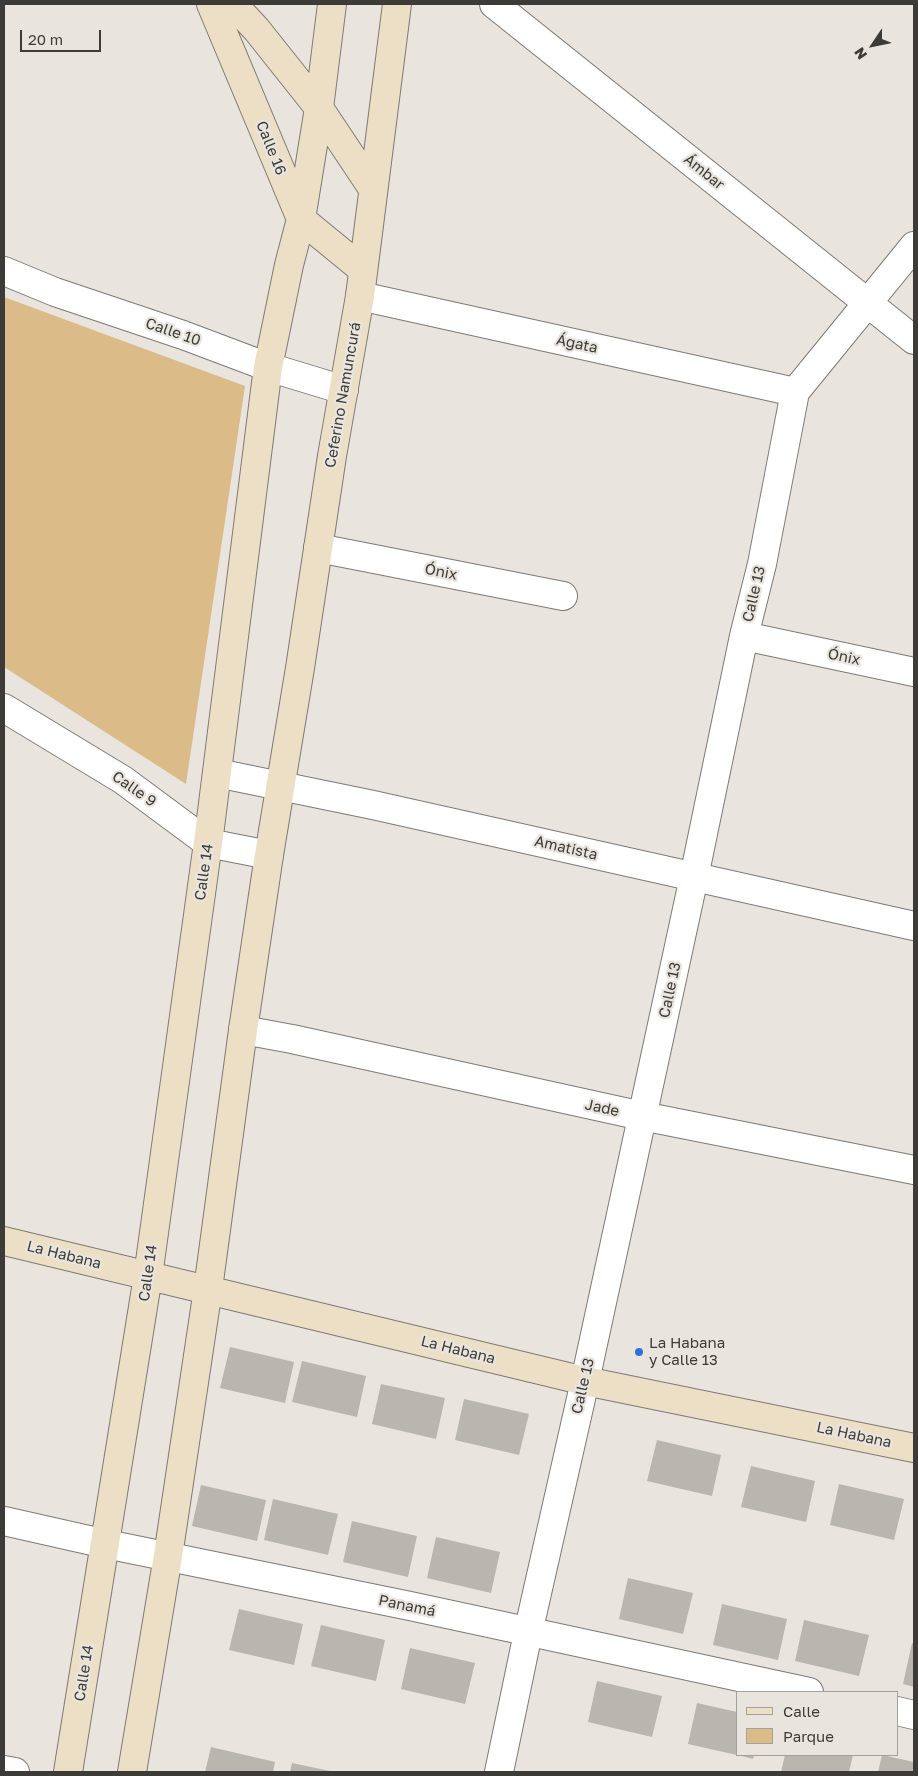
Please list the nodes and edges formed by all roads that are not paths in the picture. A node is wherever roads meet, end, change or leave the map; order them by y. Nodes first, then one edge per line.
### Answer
1 (212, 4) edge
2 (233, 4) edge
3 (332, 4) edge
4 (397, 4) edge
5 (494, 4) edge
6 (319, 108) junction
7 (373, 189) junction
8 (301, 219) junction
9 (914, 246) edge
10 (362, 269) junction
11 (4, 271) edge
12 (360, 296) junction
13 (868, 303) junction
14 (914, 340) edge
15 (268, 367) junction
16 (344, 390) junction
17 (795, 392) junction
18 (318, 548) junction
19 (563, 596) dead end
20 (744, 636) junction
21 (914, 672) edge
22 (4, 708) edge
23 (217, 773) junction
24 (280, 786) junction
25 (208, 843) junction
26 (269, 855) junction
27 (694, 877) junction
28 (914, 926) edge
29 (243, 1030) junction
30 (642, 1116) junction
31 (914, 1170) edge
32 (4, 1241) edge
33 (148, 1276) junction
34 (208, 1289) junction
35 (585, 1381) junction
36 (914, 1448) edge
37 (4, 1522) edge
38 (106, 1544) junction
39 (168, 1556) junction
40 (528, 1632) junction
41 (804, 1691) edge
42 (898, 1711) edge
43 (914, 1714) edge
44 (4, 1770) edge
45 (15, 1772) edge
46 (68, 1772) edge
47 (132, 1772) edge
48 (499, 1772) edge

1 - 8 street, Calle 16
2 - 6 street
3 - 6 street
4 - 7 street, Ceferino Namuncurá
5 - 13 street, Ámbar
6 - 7 street
6 - 8 street
7 - 10 street, Ceferino Namuncurá
8 - 10 street, Calle 16
8 - 15 street
9 - 13 street, Calle 13
10 - 12 street, Ceferino Namuncurá
11 - 15 street, Calle 10
12 - 16 street, Ceferino Namuncurá
12 - 17 street, Ágata
13 - 14 street, Ámbar
13 - 17 street, Calle 13
15 - 16 street, Calle 10
15 - 23 street
16 - 18 street, Ceferino Namuncurá
17 - 20 street, Calle 13
18 - 19 street, Ónix
18 - 24 street, Ceferino Namuncurá
20 - 21 street, Ónix
20 - 27 street, Calle 13
22 - 25 street, Calle 9
23 - 24 street, Amatista
23 - 25 street, Calle 14
24 - 26 street
24 - 27 street, Amatista
25 - 26 street, Calle 9
25 - 33 street, Calle 14
26 - 29 street
27 - 28 street, Amatista
27 - 30 street, Calle 13
29 - 30 street, Jade
29 - 34 street
30 - 31 street, Jade
30 - 35 street, Calle 13
32 - 33 street, La Habana
33 - 34 street, La Habana
33 - 38 street, Calle 14
34 - 35 street, La Habana
34 - 39 street
35 - 36 street, La Habana
35 - 40 street, Calle 13
37 - 38 street, Panamá
38 - 39 street, Panamá
38 - 46 street, Calle 14
39 - 40 street, Panamá
39 - 47 street
40 - 41 street, Panamá
40 - 48 street, Calle 13
42 - 43 street
44 - 45 street

